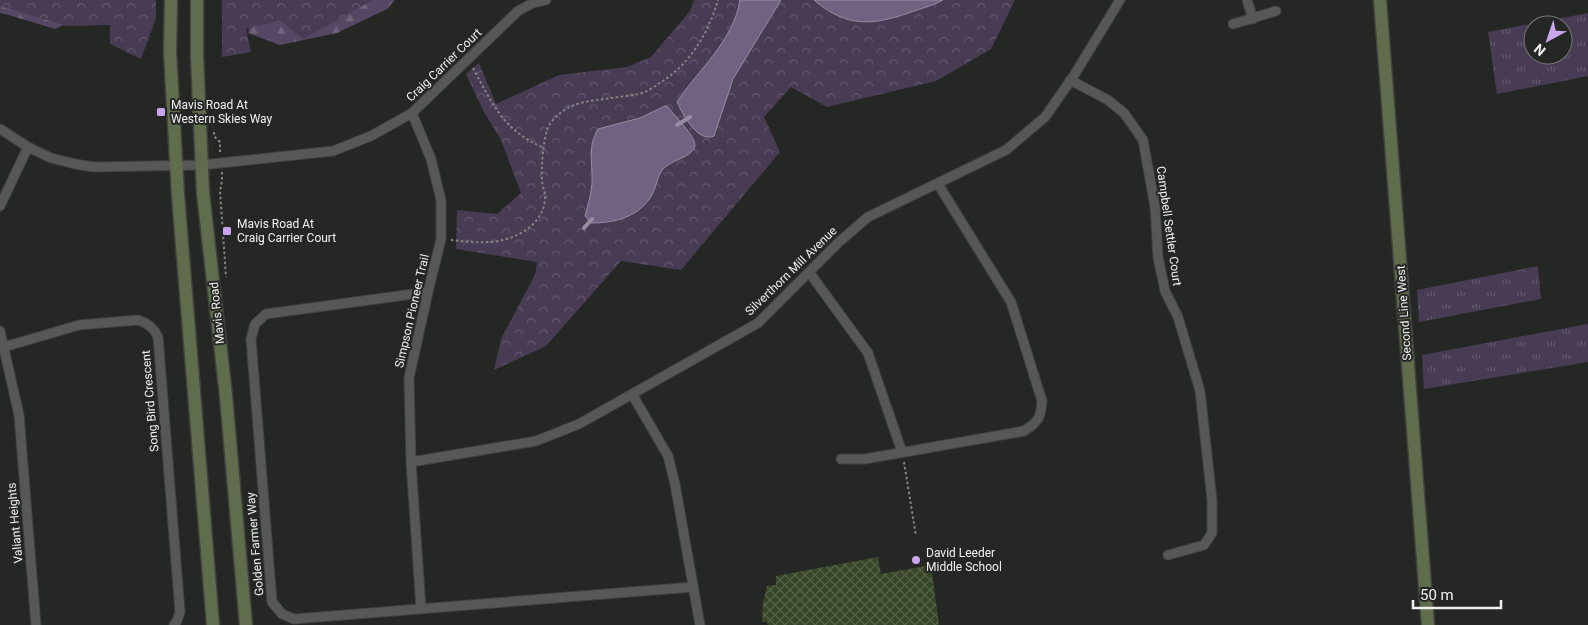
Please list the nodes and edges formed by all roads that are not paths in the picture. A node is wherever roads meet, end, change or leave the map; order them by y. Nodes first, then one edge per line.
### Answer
1 (171, 0) edge
2 (197, 0) edge
3 (546, 0) edge
4 (1120, 0) edge
5 (1247, 0) edge
6 (1380, 0) edge
7 (1276, 11) dead end
8 (1253, 19) junction
9 (1233, 24) dead end
10 (1070, 80) junction
11 (412, 113) junction
12 (0, 129) edge
13 (28, 147) junction
14 (202, 165) junction
15 (177, 166) junction
16 (938, 184) junction
17 (0, 206) edge
18 (809, 272) junction
19 (428, 292) junction
20 (0, 330) edge
21 (4, 347) junction
22 (632, 394) junction
23 (902, 452) junction
24 (841, 459) dead end
25 (412, 462) junction
26 (1168, 555) dead end
27 (693, 587) junction
28 (421, 609) junction
29 (36, 625) edge
30 (174, 625) edge
31 (213, 625) edge
32 (246, 625) edge
33 (700, 625) edge
34 (1428, 625) edge

1 - 15 main road
2 - 14 main road, Mavis Road
3 - 11 street, Craig Carrier Court
4 - 10 street, Silverthorn Mill Avenue
5 - 8 street
6 - 34 main road, Second Line West
7 - 8 street
8 - 9 street
10 - 16 street, Silverthorn Mill Avenue
10 - 26 street, Campbell Settler Court
11 - 14 street, Craig Carrier Court
11 - 19 street, Simpson Pioneer Trail
12 - 13 street, Craig Carrier Court
13 - 15 street, Craig Carrier Court
13 - 17 street
14 - 15 street, Craig Carrier Court
14 - 32 main road, Mavis Road
15 - 31 main road
16 - 18 street, Silverthorn Mill Avenue
16 - 23 street
18 - 22 street, Silverthorn Mill Avenue
18 - 23 street
19 - 25 street, Simpson Pioneer Trail
19 - 28 street, Golden Farmer Way
20 - 21 street, Valiant Heights
21 - 29 street, Valiant Heights
21 - 30 street, Song Bird Crescent
22 - 25 street, Silverthorn Mill Avenue
22 - 27 street
23 - 24 street
25 - 28 street, Simpson Pioneer Trail
27 - 28 street, Golden Farmer Way
27 - 33 street

